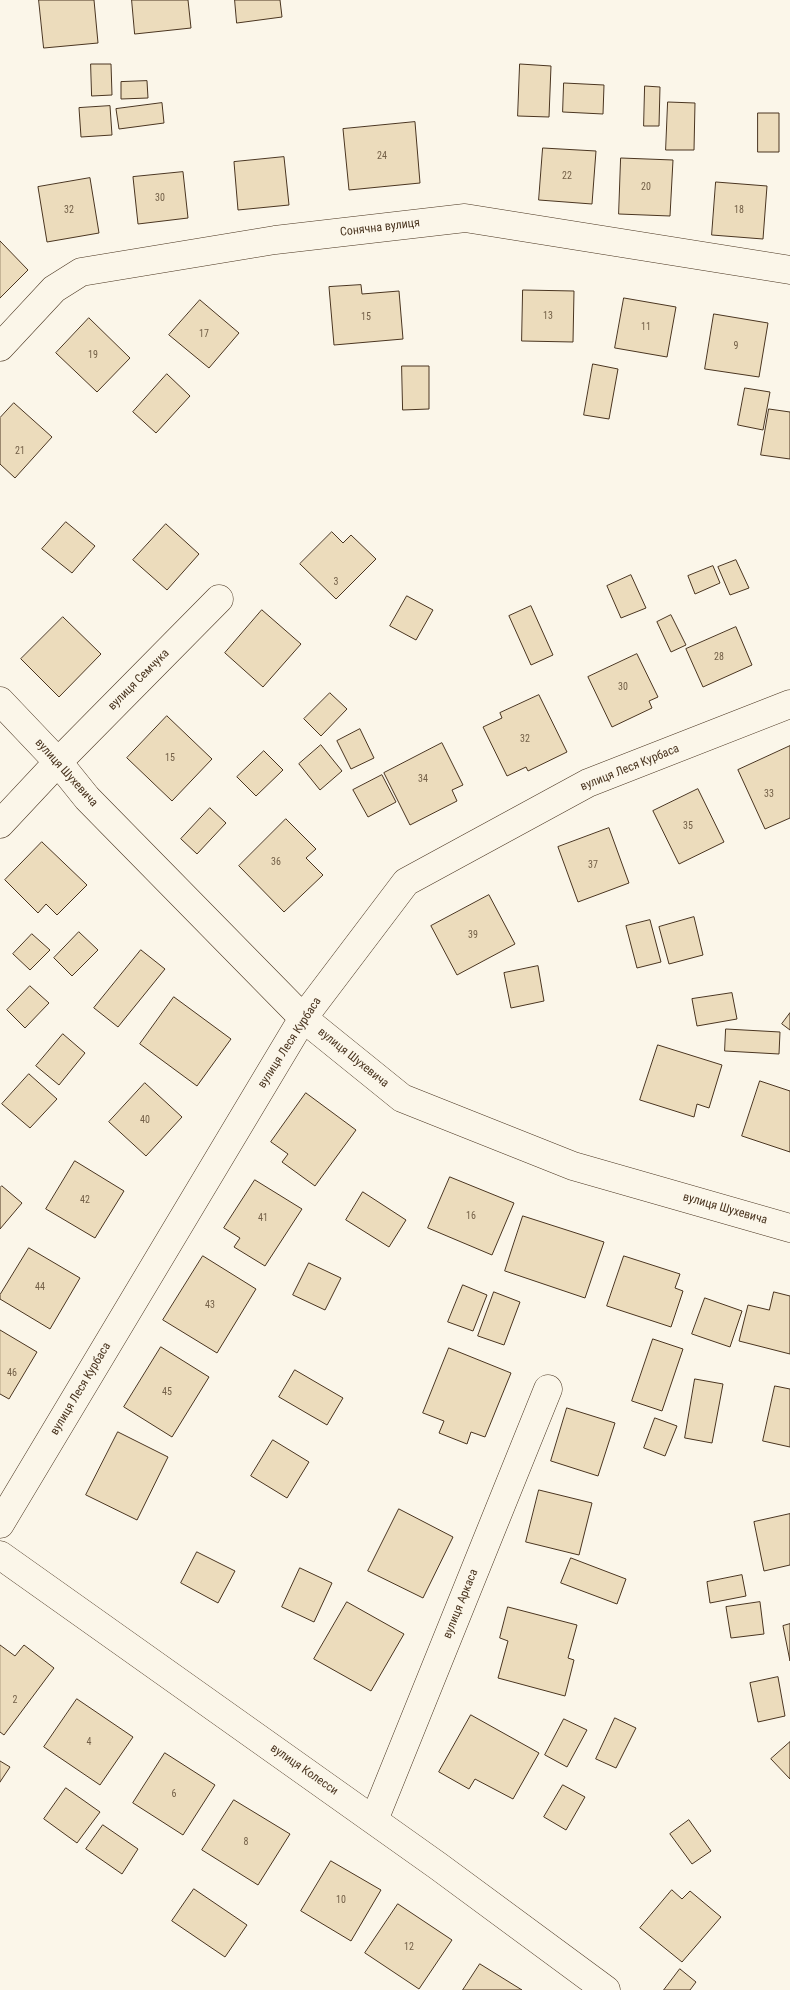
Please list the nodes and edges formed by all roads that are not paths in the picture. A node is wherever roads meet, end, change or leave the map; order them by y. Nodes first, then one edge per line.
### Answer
1 (790, 270) edge
2 (0, 347) edge
3 (219, 599) dead end
4 (0, 701) edge
5 (790, 704) edge
6 (58, 762) junction
7 (0, 824) edge
8 (303, 1018) junction
9 (790, 1228) edge
10 (548, 1389) dead end
11 (0, 1524) edge
12 (0, 1555) edge
13 (374, 1820) junction
14 (606, 1990) edge

1 - 2 street, Сонячна вулиця
3 - 6 street, вулиця Семчука
4 - 6 street, вулиця Шухевича
5 - 8 street, вулиця Леся Курбаса
6 - 7 street, вулиця Семчука
6 - 8 street, вулиця Шухевича
8 - 9 street, вулиця Шухевича
8 - 11 street, вулиця Леся Курбаса
10 - 13 street, вулиця Аркаса
12 - 13 street, вулиця Колесси
13 - 14 street, вулиця Колесси

